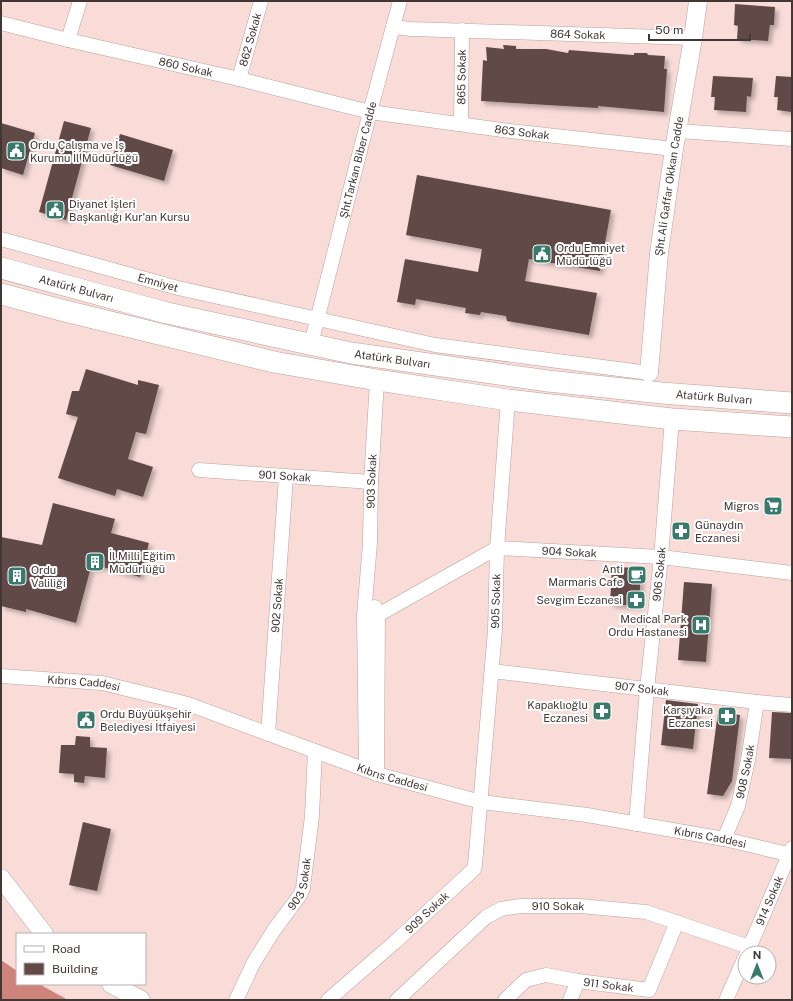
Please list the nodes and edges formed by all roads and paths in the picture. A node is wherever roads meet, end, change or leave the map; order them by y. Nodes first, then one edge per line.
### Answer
1 (80, 1) edge
2 (261, 1) edge
3 (400, 1) edge
4 (698, 1) edge
5 (1, 23) edge
6 (393, 27) junction
7 (462, 30) junction
8 (693, 38) junction
9 (68, 40) junction
10 (239, 79) junction
11 (370, 112) junction
12 (461, 124) junction
13 (678, 130) junction
14 (792, 139) edge
15 (674, 149) junction
16 (1, 238) edge
17 (1, 268) edge
18 (1, 294) edge
19 (318, 320) junction
20 (312, 344) junction
21 (649, 373) joint
22 (377, 380) junction
23 (508, 400) junction
24 (792, 403) edge
25 (672, 419) junction
26 (792, 427) edge
27 (198, 470) dead end
28 (286, 477) junction
29 (371, 482) junction
30 (497, 548) junction
31 (661, 557) junction
32 (792, 573) edge
33 (367, 582) junction
34 (364, 615) junction
35 (378, 615) junction
36 (492, 671) junction
37 (1, 676) edge
38 (647, 689) junction
39 (757, 702) junction
40 (792, 705) edge
41 (268, 734) junction
42 (315, 751) junction
43 (371, 772) junction
44 (481, 802) junction
45 (636, 824) junction
46 (724, 839) junction
47 (791, 852) edge
48 (1, 878) edge
49 (677, 922) junction
50 (43, 933) edge
51 (750, 945) edge
52 (737, 948) edge
53 (737, 975) edge
54 (578, 980) junction
55 (113, 985) edge
56 (141, 1000) edge
57 (236, 1000) edge
58 (328, 1000) edge
59 (396, 1000) edge
60 (505, 1000) edge
61 (570, 1000) edge
62 (726, 1000) edge

1 - 9 street
2 - 10 street, 862 Sokak
3 - 6 street, Şht.Tarkan Biber Cadde
4 - 8 main road, Şht.Ali Gaffar Okkan Cadde
5 - 9 street, 860 Sokak
6 - 7 street, 864 Sokak
6 - 11 street, Şht.Tarkan Biber Cadde
7 - 8 street, 864 Sokak
7 - 12 street, 865 Sokak
8 - 13 main road, Şht.Ali Gaffar Okkan Cadde
9 - 10 street, 860 Sokak
10 - 11 street, 860 Sokak
11 - 12 street, 863 Sokak
11 - 19 street, Şht.Tarkan Biber Cadde
12 - 15 street, 863 Sokak
13 - 14 street
13 - 15 main road, Şht.Ali Gaffar Okkan Cadde
15 - 21 main road, Şht.Ali Gaffar Okkan Cadde
16 - 19 street, Emniyet
17 - 20 highway, Atatürk Bulvarı
18 - 22 highway, Atatürk Bulvarı
19 - 20 street, Şht.Tarkan Biber Cadde
19 - 21 street, Emniyet
20 - 24 highway, Atatürk Bulvarı
22 - 23 highway, Atatürk Bulvarı
22 - 29 street, 903 Sokak
23 - 25 highway, Atatürk Bulvarı
23 - 30 street, 905 Sokak
25 - 26 highway, Atatürk Bulvarı
25 - 31 street, 906 Sokak
27 - 28 street, 901 Sokak
28 - 29 street, 901 Sokak
28 - 41 street, 902 Sokak
29 - 33 street, 903 Sokak
30 - 31 street, 904 Sokak
30 - 35 street
30 - 36 street, 905 Sokak
31 - 32 street, 904 Sokak
31 - 38 street, 906 Sokak
33 - 34 street, 903 Sokak
33 - 35 street, 903 Sokak
34 - 35 street
34 - 43 street, 903 Sokak
35 - 43 street, 903 Sokak
36 - 38 street, 907 Sokak
36 - 44 street, 905 Sokak
37 - 41 street, Kıbrıs Caddesi
38 - 39 street, 907 Sokak
38 - 45 street, 906 Sokak
39 - 40 street, 907 Sokak
39 - 46 street, 908 Sokak
41 - 42 street, Kıbrıs Caddesi
42 - 43 street, Kıbrıs Caddesi
42 - 57 street, 903 Sokak
43 - 44 street, Kıbrıs Caddesi
44 - 45 street, Kıbrıs Caddesi
44 - 58 street, 909 Sokak
45 - 46 street, Kıbrıs Caddesi
46 - 47 street, Kıbrıs Caddesi
47 - 51 street, 914 Sokak
48 - 50 main road
49 - 52 street, 910 Sokak
49 - 54 street, 911 Sokak
49 - 59 street, 910 Sokak
53 - 62 street, 914 Sokak
54 - 60 street, 911 Sokak
54 - 61 street
55 - 56 main road

